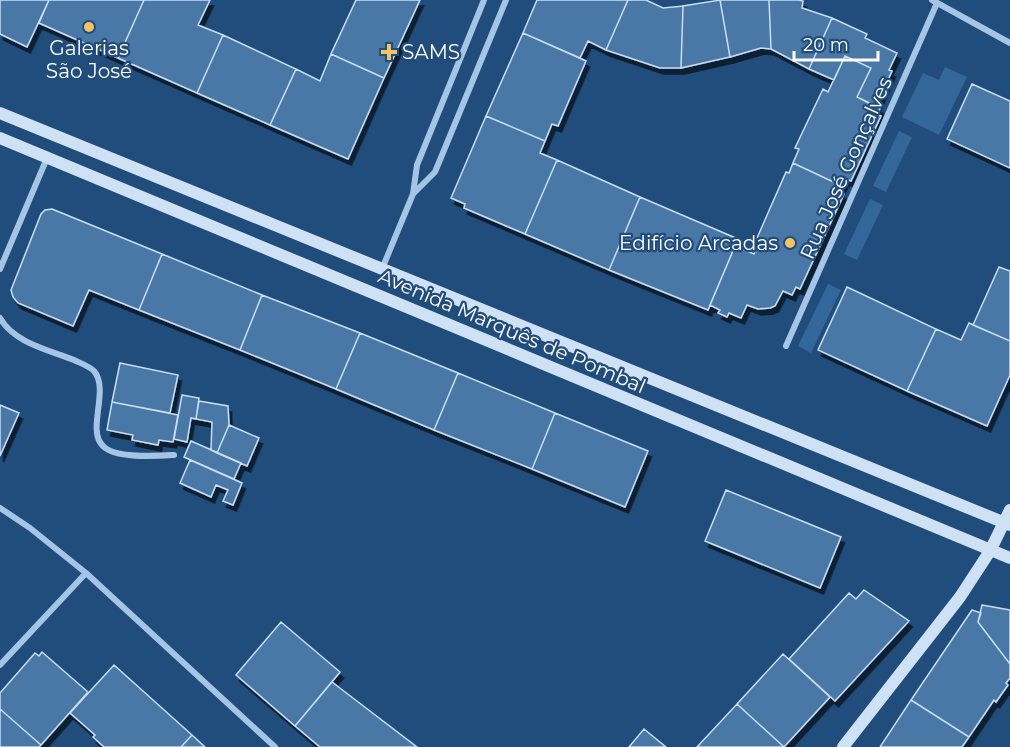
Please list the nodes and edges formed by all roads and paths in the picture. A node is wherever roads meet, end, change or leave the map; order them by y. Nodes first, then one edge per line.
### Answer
1 (484, 0) edge
2 (506, 0) edge
3 (934, 1) edge
4 (1010, 43) edge
5 (0, 113) edge
6 (0, 138) edge
7 (47, 158) junction
8 (413, 194) junction
9 (0, 269) edge
10 (382, 269) junction
11 (0, 318) edge
12 (786, 346) dead end
13 (174, 455) dead end
14 (0, 508) edge
15 (1010, 510) edge
16 (1007, 524) edge
17 (990, 551) junction
18 (1010, 558) edge
19 (86, 573) junction
20 (0, 665) edge
21 (275, 747) edge
22 (843, 747) edge

1 - 8 street
2 - 8 street
3 - 4 street
3 - 12 street, Rua José Gonçalves
5 - 10 main road, Avenida Marquês de Pombal
6 - 7 main road, Avenida Marquês de Pombal
7 - 9 street
7 - 17 main road, Avenida Marquês de Pombal
8 - 10 street
10 - 16 main road, Avenida Marquês de Pombal
11 - 13 street
14 - 19 street
15 - 16 main road
16 - 17 main road
17 - 18 main road, Avenida Marquês de Pombal
17 - 22 main road
19 - 20 street
19 - 21 street

